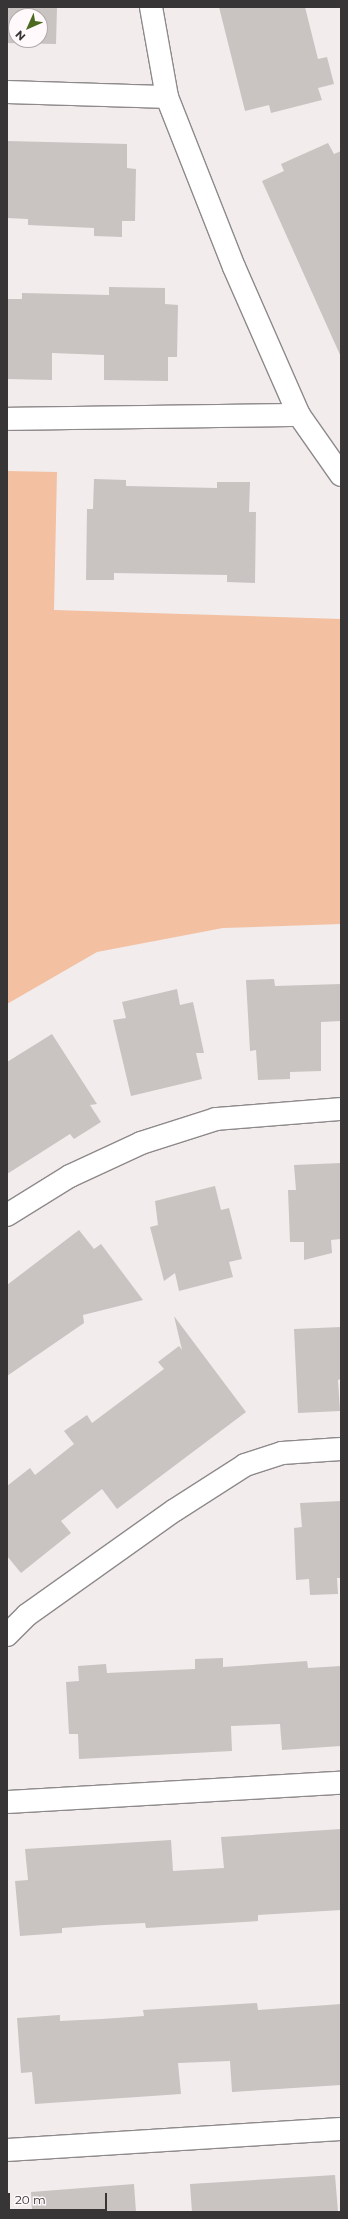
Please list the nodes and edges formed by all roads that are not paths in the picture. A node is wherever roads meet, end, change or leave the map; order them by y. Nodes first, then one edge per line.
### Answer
1 (151, 7) edge
2 (7, 92) edge
3 (167, 97) junction
4 (299, 415) junction
5 (7, 419) edge
6 (341, 475) edge
7 (341, 1109) edge
8 (7, 1214) edge
9 (341, 1449) edge
10 (7, 1635) edge
11 (341, 1783) edge
12 (7, 1802) edge
13 (341, 2129) edge
14 (7, 2150) edge

1 - 3 street
2 - 3 street
3 - 4 street
4 - 5 street
4 - 6 street
7 - 8 street
9 - 10 street
11 - 12 street
13 - 14 street

